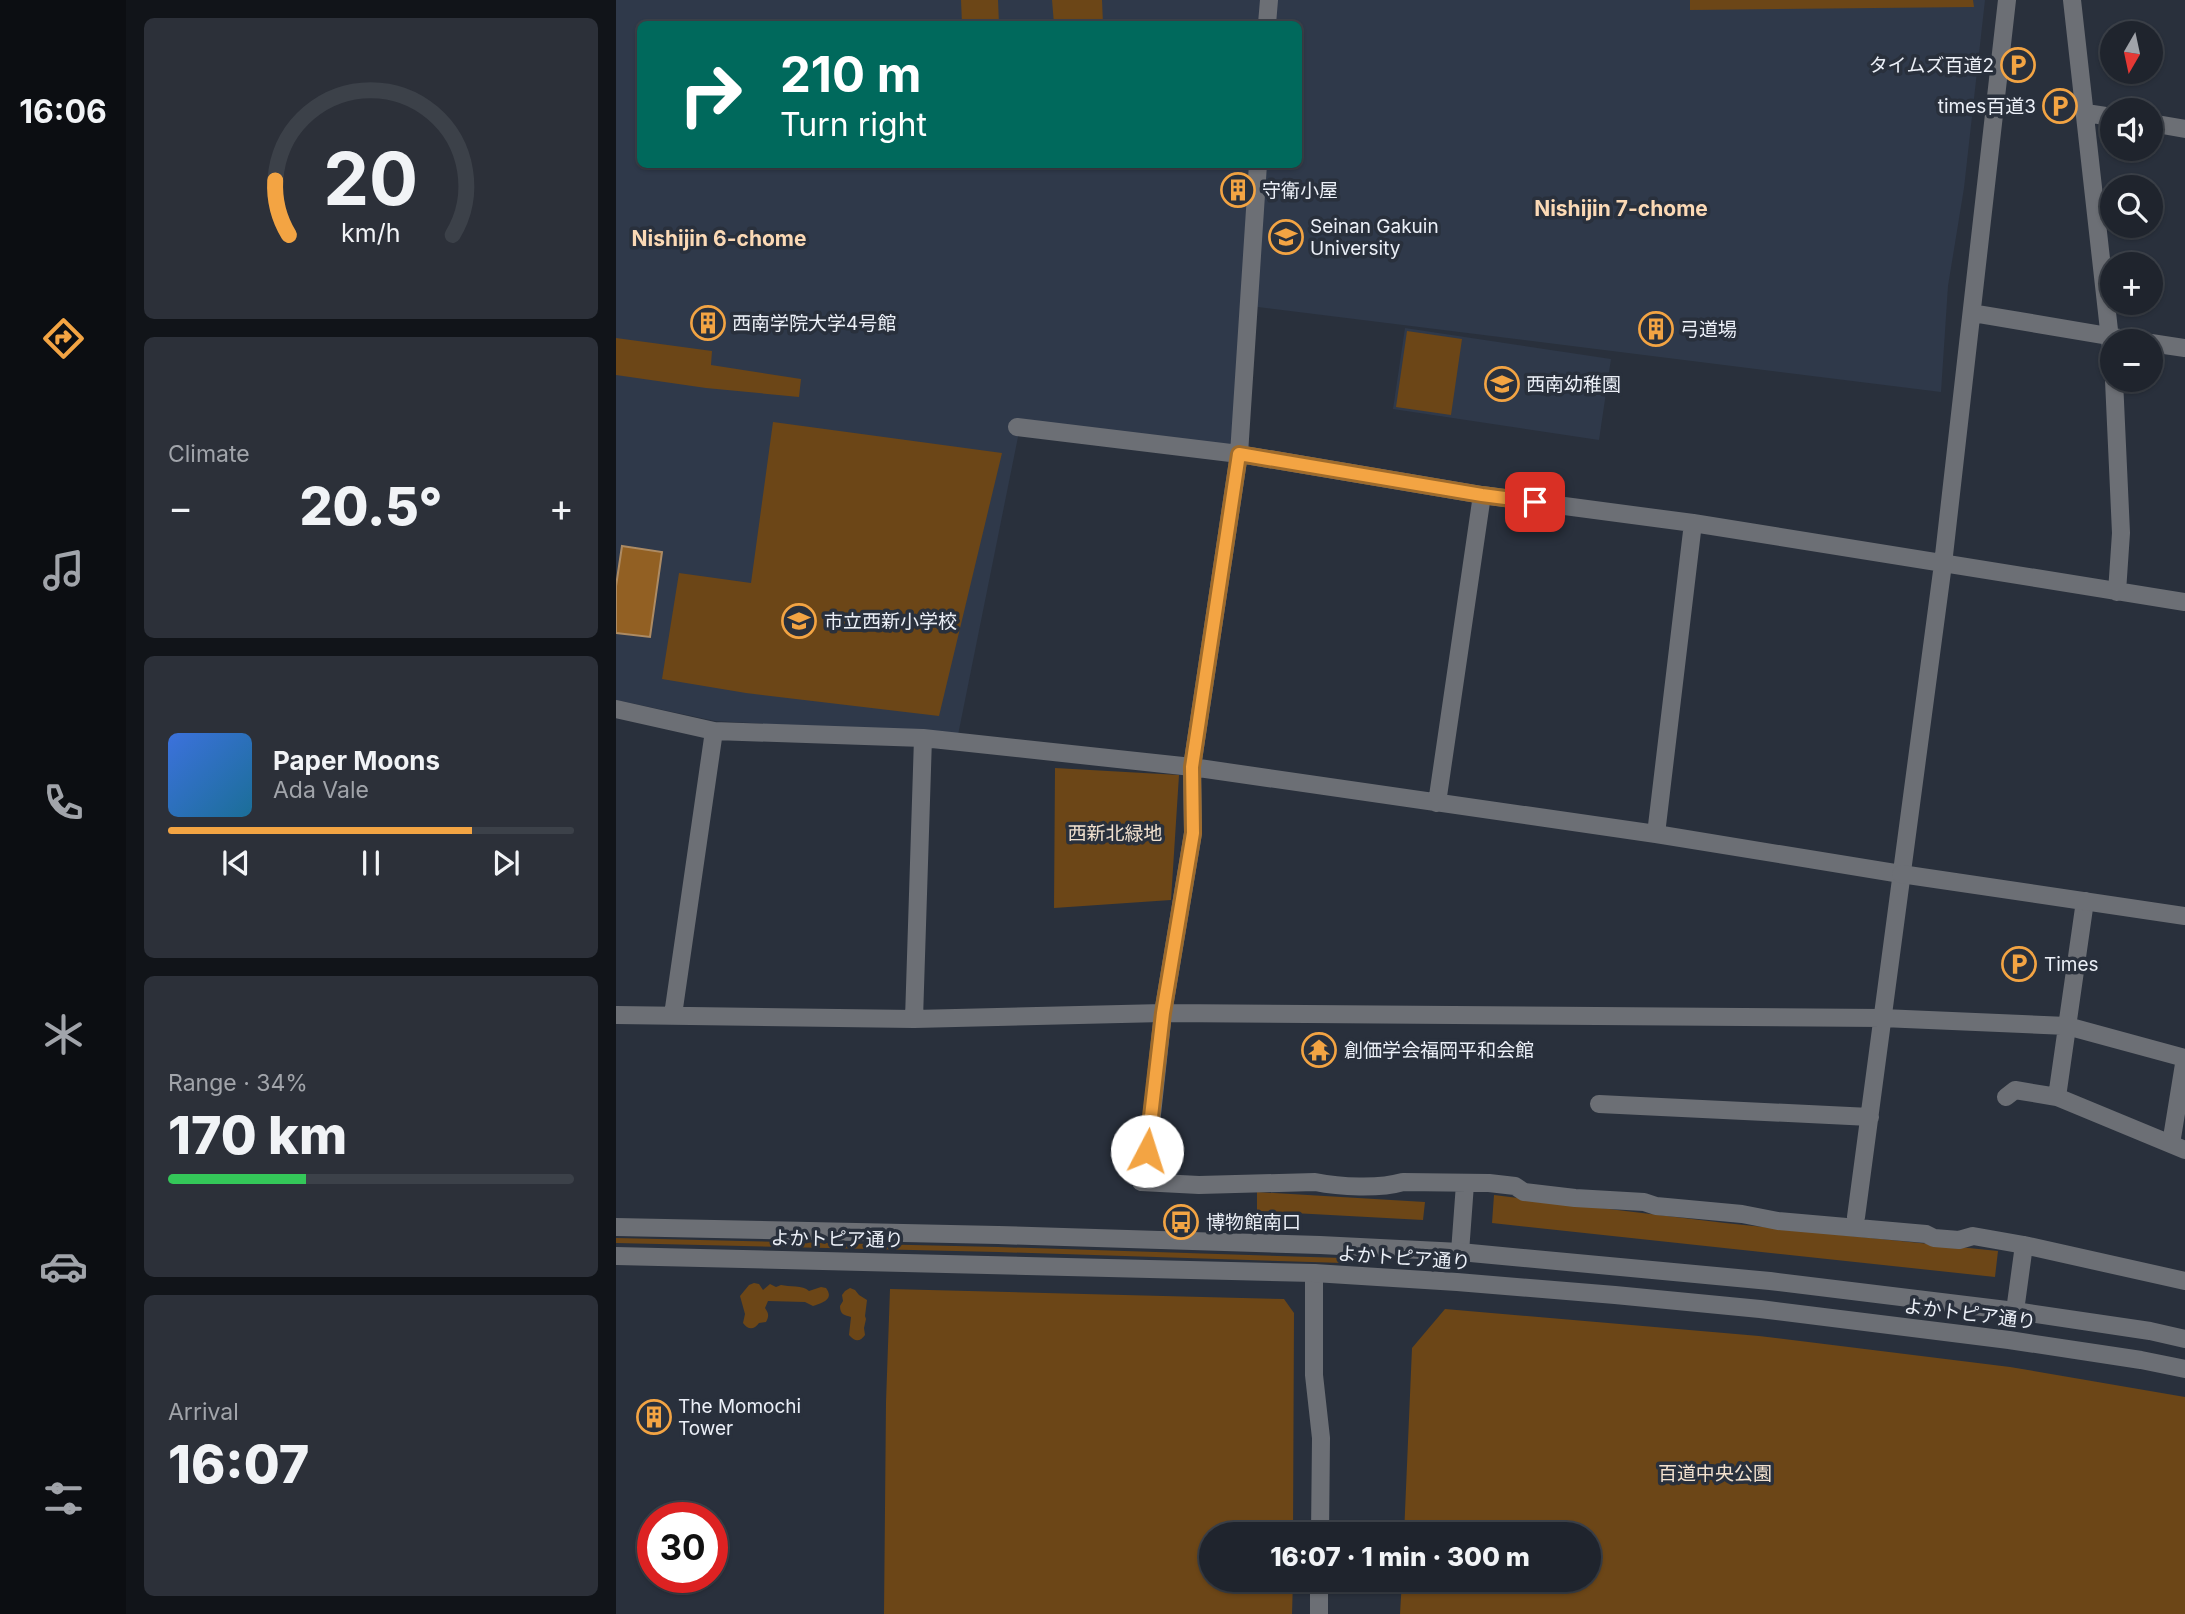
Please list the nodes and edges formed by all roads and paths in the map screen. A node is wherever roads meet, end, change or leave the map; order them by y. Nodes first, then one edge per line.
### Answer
1 (1269, 0) edge
2 (2007, 0) edge
3 (2072, 0) edge
4 (1267, 21) edge
5 (2086, 113) junction
6 (2100, 115) edge
7 (2163, 125) edge
8 (2185, 129) edge
9 (1258, 168) edge
10 (1972, 313) junction
11 (2110, 329) edge
12 (2100, 335) edge
13 (2163, 345) edge
14 (2185, 348) edge
15 (2115, 392) edge
16 (1017, 427) dead end
17 (1239, 454) junction
18 (1482, 495) junction
19 (1693, 523) junction
20 (1943, 564) junction
21 (2117, 592) junction
22 (2185, 602) edge
23 (616, 709) edge
24 (714, 731) junction
25 (923, 738) junction
26 (1192, 767) junction
27 (1437, 803) junction
28 (1656, 834) junction
29 (1901, 874) junction
30 (2085, 901) junction
31 (2185, 916) edge
32 (1163, 1013) junction
33 (616, 1015) edge
34 (673, 1016) junction
35 (1882, 1018) junction
36 (914, 1019) junction
37 (2067, 1026) junction
38 (2185, 1058) edge
39 (2006, 1097) dead end
40 (2057, 1097) junction
41 (1600, 1104) dead end
42 (1870, 1117) junction
43 (2178, 1147) edge
44 (1465, 1184) junction
45 (1856, 1217) dead end
46 (616, 1227) edge
47 (2024, 1245) junction
48 (1460, 1252) junction
49 (616, 1256) edge
50 (1314, 1273) junction
51 (2185, 1281) edge
52 (2015, 1311) junction
53 (2185, 1339) edge
54 (2185, 1369) edge
55 (1320, 1522) edge
56 (1319, 1592) edge
57 (1319, 1614) edge

1 - 4 street
2 - 10 street
3 - 5 street
5 - 6 street
5 - 11 street
7 - 8 street
9 - 17 street
10 - 12 street
10 - 20 street
13 - 14 street
15 - 21 street
16 - 17 street
17 - 18 street
17 - 26 street
18 - 19 street
18 - 27 street
19 - 20 street
19 - 28 street
20 - 21 street
20 - 29 street
21 - 22 street
23 - 24 street
24 - 25 street
24 - 34 street
25 - 26 street
25 - 36 street
26 - 27 street
26 - 32 street
27 - 28 street
28 - 29 street
29 - 30 street
29 - 35 street
30 - 31 street
30 - 37 street
32 - 35 street
32 - 36 street
32 - 44 street
33 - 34 street
34 - 36 street
35 - 37 street
35 - 42 street
37 - 38 street
37 - 40 street
38 - 43 street
39 - 40 street
40 - 43 street
41 - 42 street
42 - 45 street
44 - 47 street
44 - 48 street
46 - 48 street, よかトピア通り
47 - 51 street
47 - 52 street
48 - 52 street, よかトピア通り
49 - 50 street, よかトピア通り
50 - 54 street, よかトピア通り
50 - 55 street
52 - 53 street, よかトピア通り
56 - 57 street

